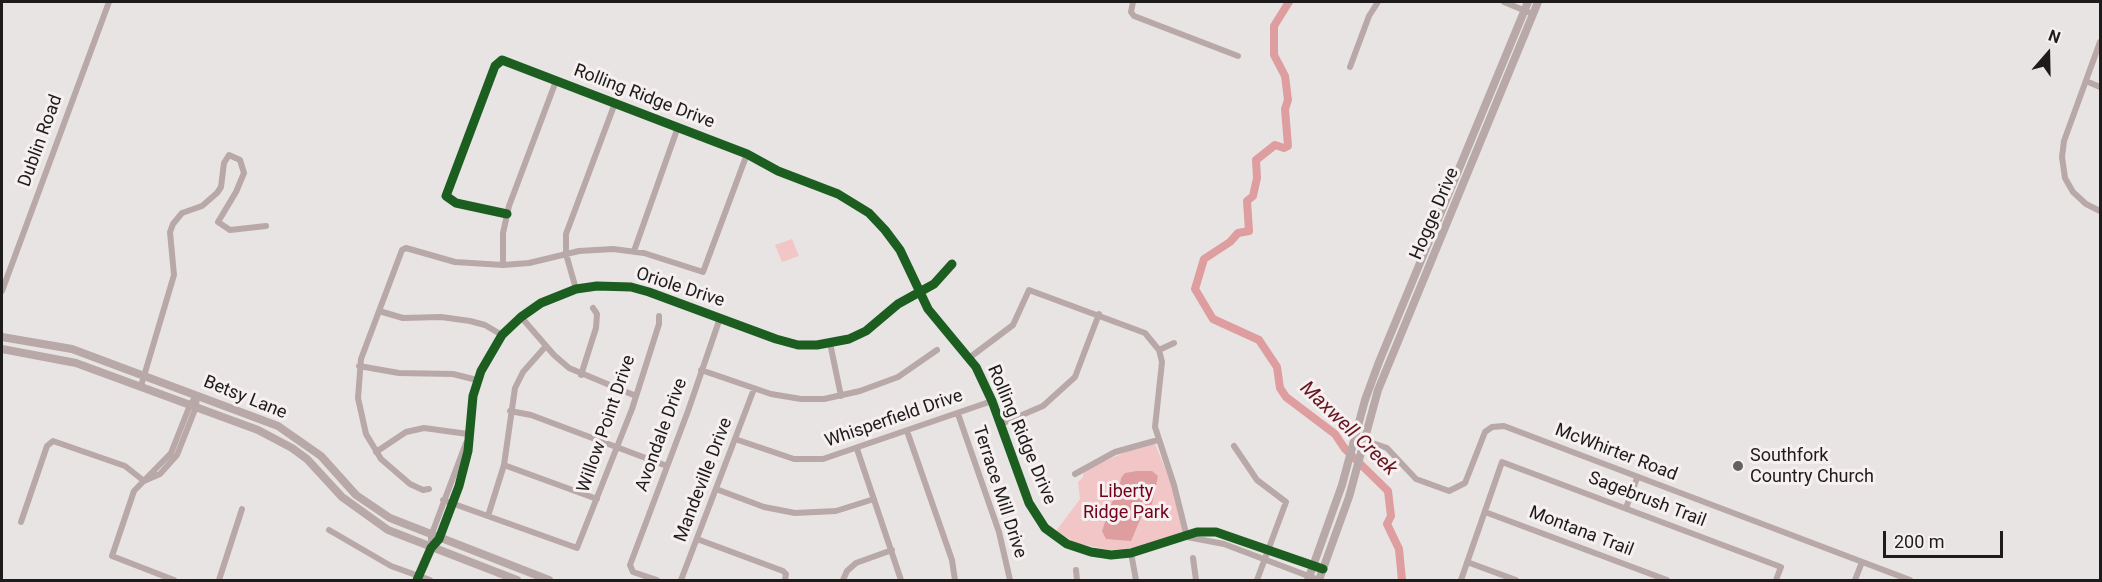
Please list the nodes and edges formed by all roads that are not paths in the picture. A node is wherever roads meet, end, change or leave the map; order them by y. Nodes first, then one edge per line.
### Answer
1 (109, 2) edge
2 (1133, 2) edge
3 (1378, 2) edge
4 (1504, 2) edge
5 (1538, 2) edge
6 (1527, 6) edge
7 (1533, 14) junction
8 (2100, 42) edge
9 (1238, 56) dead end
10 (1350, 67) dead end
11 (556, 81) junction
12 (2086, 81) junction
13 (2100, 87) edge
14 (615, 103) junction
15 (1480, 121) junction
16 (1489, 124) junction
17 (678, 127) junction
18 (747, 154) junction
19 (2100, 211) edge
20 (507, 214) junction
21 (266, 226) dead end
22 (634, 250) junction
23 (566, 254) junction
24 (1423, 255) junction
25 (1432, 259) junction
26 (952, 264) dead end
27 (503, 265) junction
28 (576, 289) junction
29 (2, 291) edge
30 (918, 293) junction
31 (593, 308) dead end
32 (379, 311) junction
33 (1099, 314) junction
34 (658, 316) dead end
35 (521, 317) junction
36 (720, 318) junction
37 (502, 335) junction
38 (2, 337) edge
39 (830, 343) junction
40 (1174, 343) dead end
41 (63, 346) junction
42 (546, 346) junction
43 (2, 349) edge
44 (937, 350) dead end
45 (1159, 350) junction
46 (59, 358) junction
47 (969, 358) junction
48 (359, 366) junction
49 (701, 370) junction
50 (144, 375) junction
51 (581, 375) junction
52 (477, 380) junction
53 (141, 386) junction
54 (754, 389) junction
55 (197, 395) junction
56 (636, 396) junction
57 (841, 396) junction
58 (992, 401) junction
59 (193, 406) junction
60 (510, 411) junction
61 (958, 414) junction
62 (1001, 424) junction
63 (907, 431) junction
64 (468, 434) junction
65 (735, 439) junction
66 (1364, 439) junction
67 (1158, 440) junction
68 (1354, 440) junction
69 (466, 443) junction
70 (1234, 446) dead end
71 (616, 447) junction
72 (857, 449) junction
73 (376, 452) junction
74 (504, 465) junction
75 (667, 466) junction
76 (1075, 474) dead end
77 (1637, 478) junction
78 (144, 481) junction
79 (429, 489) dead end
80 (716, 489) junction
81 (597, 499) junction
82 (874, 499) junction
83 (444, 500) junction
84 (453, 503) junction
85 (1626, 508) junction
86 (242, 509) dead end
87 (1485, 512) junction
88 (488, 516) junction
89 (21, 522) dead end
90 (329, 530) dead end
91 (431, 536) junction
92 (1186, 537) junction
93 (439, 539) junction
94 (697, 539) junction
95 (431, 548) junction
96 (1269, 549) junction
97 (892, 550) junction
98 (1131, 553) junction
99 (1193, 558) dead end
100 (1265, 560) junction
101 (1467, 562) junction
102 (1862, 562) junction
103 (1314, 566) junction
104 (1323, 569) junction
105 (1077, 570) dead end
106 (417, 578) edge
107 (1309, 578) edge
108 (174, 580) edge
109 (219, 580) edge
110 (430, 580) edge
111 (517, 580) edge
112 (549, 580) edge
113 (657, 580) edge
114 (681, 580) edge
115 (785, 580) edge
116 (843, 580) edge
117 (901, 580) edge
118 (956, 580) edge
119 (1010, 580) edge
120 (1077, 580) edge
121 (1136, 580) edge
122 (1196, 580) edge
123 (1257, 580) edge
124 (1319, 580) edge
125 (1461, 580) edge
126 (1516, 580) edge
127 (1666, 580) edge
128 (1776, 580) edge
129 (1855, 580) edge
130 (1910, 580) edge

1 - 29 street, Dublin Road
2 - 9 street
3 - 10 street
4 - 6 street
5 - 7 main road, Hogge Drive
6 - 7 street
6 - 15 main road, Hogge Drive
7 - 16 main road, Hogge Drive
8 - 12 street
11 - 14 street, Rolling Ridge Drive
11 - 20 street
11 - 20 street, Rolling Ridge Drive
12 - 13 street
12 - 19 street
14 - 17 street, Rolling Ridge Drive
14 - 23 street
15 - 16 main road
15 - 24 main road, Hogge Drive
16 - 25 main road, Hogge Drive
17 - 18 street, Rolling Ridge Drive
17 - 22 street
18 - 22 street
18 - 30 street, Rolling Ridge Drive
20 - 27 street
21 - 50 street
22 - 23 street
23 - 27 street
23 - 28 street
24 - 25 main road
24 - 68 main road, Hogge Drive
25 - 66 main road, Hogge Drive
26 - 30 street, Oriole Drive
27 - 32 street
28 - 35 street, Oriole Drive
28 - 36 street, Oriole Drive
30 - 39 street, Oriole Drive
30 - 47 street, Rolling Ridge Drive
31 - 51 street
32 - 37 street
32 - 48 street
33 - 45 street
33 - 47 street
33 - 62 street
34 - 56 street, Willow Point Drive
35 - 37 street, Oriole Drive
35 - 42 street
36 - 39 street, Oriole Drive
36 - 49 street, Avondale Drive
37 - 52 street, Oriole Drive
38 - 41 main road, Betsy Lane
39 - 57 street
40 - 45 street
41 - 46 main road
41 - 50 main road, Betsy Lane
42 - 51 street
42 - 60 street
43 - 46 main road, Betsy Lane
44 - 57 street
45 - 67 street
46 - 53 main road, Betsy Lane
47 - 58 street, Rolling Ridge Drive
48 - 52 street
48 - 73 street
49 - 54 street
49 - 75 street, Avondale Drive
50 - 53 street
50 - 55 main road, Betsy Lane
51 - 56 street
52 - 64 street, Oriole Drive
53 - 59 main road, Betsy Lane
54 - 57 street
54 - 65 street, Mandeville Drive
55 - 59 street
55 - 91 main road, Betsy Lane
56 - 71 street, Willow Point Drive
58 - 61 street, Whisperfield Drive
58 - 62 street, Rolling Ridge Drive
59 - 78 street
59 - 95 main road, Betsy Lane
60 - 71 street
60 - 74 street
61 - 63 street, Whisperfield Drive
61 - 119 street, Terrace Mill Drive
62 - 98 street, Rolling Ridge Drive
63 - 72 street, Whisperfield Drive
63 - 118 street
64 - 69 street, Oriole Drive
64 - 73 street
65 - 72 street, Whisperfield Drive
65 - 80 street, Mandeville Drive
66 - 68 street, McWhirter Road
66 - 77 street, McWhirter Road
66 - 104 main road, Hogge Drive
67 - 76 street
67 - 92 street
68 - 103 main road, Hogge Drive
69 - 83 street, Oriole Drive
69 - 84 street, Oriole Drive
70 - 96 street
71 - 75 street
71 - 81 street, Willow Point Drive
72 - 82 street
73 - 79 street
74 - 81 street
74 - 88 street
75 - 113 street, Avondale Drive
77 - 85 street
77 - 102 street, McWhirter Road
78 - 89 street
78 - 108 street
80 - 82 street
80 - 94 street, Mandeville Drive
81 - 88 street, Willow Point Drive
82 - 97 street
83 - 84 street
83 - 91 street, Oriole Drive
84 - 88 street
84 - 93 street, Oriole Drive
85 - 87 street, Sagebrush Trail
85 - 128 street, Sagebrush Trail
86 - 109 street
87 - 101 street
87 - 127 street, Montana Trail
90 - 106 street
91 - 93 main road, Betsy Lane
91 - 95 street, Oriole Drive
92 - 96 street, Rolling Ridge Drive
92 - 98 street, Rolling Ridge Drive
92 - 100 street, Rolling Ridge Drive
93 - 95 street, Oriole Drive
93 - 112 main road, Betsy Lane
94 - 114 street, Mandeville Drive
94 - 115 street
95 - 106 street, Oriole Drive
95 - 111 main road, Betsy Lane
96 - 100 street
96 - 103 street, Rolling Ridge Drive
97 - 116 street
97 - 117 street
98 - 121 street
99 - 122 street
100 - 107 street, Rolling Ridge Drive
100 - 123 street
101 - 125 street
101 - 126 street
102 - 129 street
102 - 130 street, McWhirter Road
103 - 104 street, Rolling Ridge Drive
103 - 107 main road, Hogge Drive
104 - 124 main road, Hogge Drive
105 - 120 street
106 - 110 street
107 - 124 street, Rolling Ridge Drive

